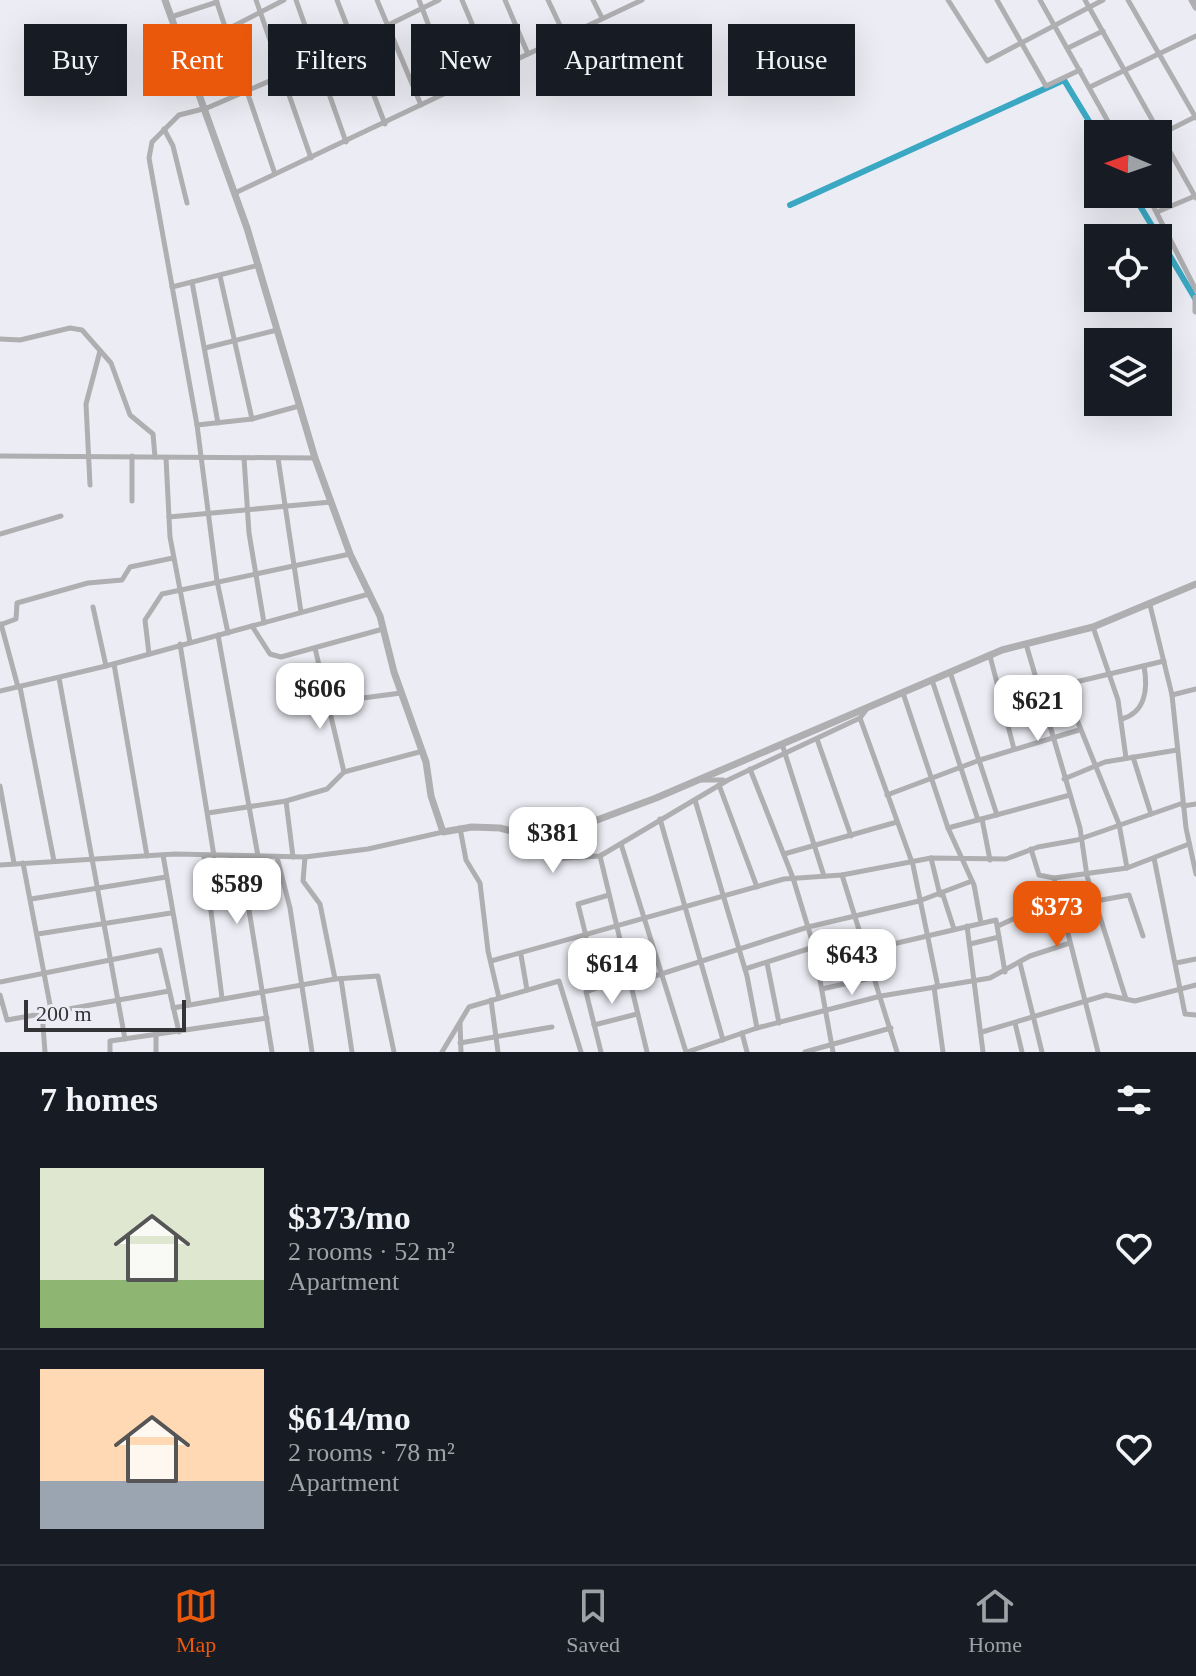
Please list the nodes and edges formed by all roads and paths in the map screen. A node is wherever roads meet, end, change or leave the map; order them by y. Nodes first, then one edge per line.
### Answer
1 (165, 0) edge
2 (256, 0) edge
3 (284, 0) edge
4 (296, 0) edge
5 (337, 0) edge
6 (377, 0) edge
7 (419, 0) edge
8 (439, 0) edge
9 (462, 0) edge
10 (505, 0) edge
11 (548, 0) edge
12 (593, 0) edge
13 (948, 0) edge
14 (997, 0) edge
15 (1040, 0) edge
16 (1085, 0) edge
17 (1103, 0) edge
18 (1128, 0) edge
19 (1192, 0) edge
20 (216, 1) edge
21 (639, 1) edge
22 (1090, 7) junction
23 (1196, 7) edge
24 (423, 8) junction
25 (260, 13) junction
26 (171, 17) junction
27 (602, 18) junction
28 (224, 24) edge
29 (238, 24) edge
30 (304, 24) edge
31 (346, 24) edge
32 (387, 24) edge
33 (389, 24) edge
34 (429, 24) edge
35 (472, 24) edge
36 (559, 24) edge
37 (590, 24) edge
38 (1055, 25) junction
39 (1103, 31) junction
40 (268, 36) edge
41 (1196, 36) edge
42 (1022, 42) junction
43 (395, 44) edge
44 (1068, 48) junction
45 (536, 50) edge
46 (1159, 53) junction
47 (528, 54) junction
48 (520, 58) edge
49 (1080, 70) junction
50 (1126, 70) junction
51 (1090, 87) junction
52 (232, 96) edge
53 (248, 96) edge
54 (289, 96) edge
55 (329, 96) edge
56 (374, 96) edge
57 (439, 96) edge
58 (421, 105) junction
59 (207, 108) junction
60 (1196, 117) edge
61 (1108, 120) edge
62 (1151, 120) edge
63 (385, 124) junction
64 (164, 129) junction
65 (1172, 129) edge
66 (346, 142) junction
67 (1172, 157) edge
68 (311, 158) junction
69 (275, 174) junction
70 (235, 193) junction
71 (1196, 197) edge
72 (187, 203) dead end
73 (1155, 208) edge
74 (1157, 212) junction
75 (259, 265) junction
76 (220, 276) junction
77 (192, 282) junction
78 (172, 287) junction
79 (1196, 290) edge
80 (1196, 298) edge
81 (1196, 311) edge
82 (277, 330) junction
83 (0, 339) edge
84 (236, 341) junction
85 (205, 348) junction
86 (100, 351) junction
87 (299, 406) junction
88 (252, 419) junction
89 (218, 423) junction
90 (197, 425) junction
91 (0, 456) edge
92 (88, 456) junction
93 (132, 456) junction
94 (155, 457) junction
95 (166, 458) junction
96 (201, 458) junction
97 (244, 458) junction
98 (278, 458) junction
99 (315, 458) junction
100 (90, 485) dead end
101 (132, 501) dead end
102 (332, 502) junction
103 (285, 505) junction
104 (247, 509) junction
105 (208, 513) junction
106 (61, 516) dead end
107 (169, 517) junction
108 (0, 534) edge
109 (350, 554) junction
110 (173, 558) junction
111 (294, 565) junction
112 (256, 572) junction
113 (217, 581) junction
114 (1196, 584) edge
115 (178, 589) junction
116 (369, 594) junction
117 (1150, 605) junction
118 (93, 607) dead end
119 (301, 612) junction
120 (264, 623) junction
121 (1, 624) edge
122 (252, 626) junction
123 (1093, 627) junction
124 (383, 629) junction
125 (228, 633) junction
126 (218, 635) junction
127 (190, 642) junction
128 (1026, 643) junction
129 (180, 644) junction
130 (315, 648) junction
131 (149, 654) junction
132 (990, 656) junction
133 (1164, 661) junction
134 (114, 664) junction
135 (106, 666) junction
136 (1144, 666) junction
137 (950, 672) junction
138 (1110, 676) junction
139 (59, 678) junction
140 (932, 680) junction
141 (325, 682) junction
142 (1063, 685) junction
143 (19, 687) junction
144 (1196, 689) edge
145 (0, 691) edge
146 (1038, 691) junction
147 (401, 693) junction
148 (903, 693) junction
149 (1172, 695) junction
150 (867, 709) junction
151 (860, 718) junction
152 (1122, 719) junction
153 (1079, 730) junction
154 (1052, 738) junction
155 (817, 739) junction
156 (782, 744) junction
157 (1014, 749) junction
158 (1177, 750) junction
159 (423, 751) junction
160 (785, 754) junction
161 (1130, 757) junction
162 (980, 760) junction
163 (1097, 766) junction
164 (961, 768) junction
165 (750, 769) junction
166 (344, 772) junction
167 (931, 778) junction
168 (699, 779) junction
169 (1064, 779) junction
170 (728, 780) junction
171 (719, 785) junction
172 (0, 786) edge
173 (887, 795) junction
174 (1070, 795) junction
175 (695, 800) junction
176 (286, 801) junction
177 (1183, 804) junction
178 (1196, 804) edge
179 (249, 807) junction
180 (208, 813) junction
181 (1151, 814) junction
182 (997, 815) junction
183 (660, 819) junction
184 (980, 819) junction
185 (897, 822) junction
186 (1119, 824) junction
187 (460, 828) junction
188 (948, 828) junction
189 (443, 832) junction
190 (526, 836) junction
191 (851, 836) junction
192 (1081, 838) junction
193 (621, 844) junction
194 (1189, 844) junction
195 (816, 845) junction
196 (1031, 849) junction
197 (1194, 853) edge
198 (784, 854) junction
199 (163, 855) junction
200 (147, 856) junction
201 (204, 856) junction
202 (214, 856) junction
203 (258, 856) junction
204 (600, 856) junction
205 (959, 856) junction
206 (92, 857) junction
207 (231, 857) junction
208 (277, 857) junction
209 (293, 857) junction
210 (305, 857) junction
211 (931, 858) junction
212 (1154, 858) junction
213 (911, 860) junction
214 (990, 860) junction
215 (54, 861) junction
216 (23, 863) junction
217 (14, 864) junction
218 (0, 865) edge
219 (1127, 868) junction
220 (1196, 874) edge
221 (842, 875) junction
222 (824, 876) junction
223 (1087, 876) junction
224 (166, 877) junction
225 (793, 878) junction
226 (1054, 878) junction
227 (972, 881) junction
228 (96, 887) junction
229 (757, 887) junction
230 (941, 893) junction
231 (609, 895) junction
232 (724, 896) junction
233 (1060, 897) junction
234 (1095, 898) junction
235 (31, 899) junction
236 (919, 901) junction
237 (1062, 906) junction
238 (686, 907) junction
239 (171, 913) junction
240 (856, 915) junction
241 (646, 919) junction
242 (981, 923) junction
243 (102, 924) junction
244 (967, 926) junction
245 (998, 926) junction
246 (808, 927) junction
247 (617, 928) junction
248 (954, 929) junction
249 (38, 934) junction
250 (927, 935) junction
251 (586, 936) junction
252 (1143, 936) dead end
253 (999, 937) junction
254 (1070, 943) junction
255 (970, 944) junction
256 (814, 947) junction
257 (738, 948) junction
258 (867, 950) junction
259 (521, 955) junction
260 (1196, 959) edge
261 (109, 960) junction
262 (703, 960) junction
263 (491, 961) junction
264 (767, 963) junction
265 (1020, 963) junction
266 (1176, 963) junction
267 (745, 969) junction
268 (46, 972) junction
269 (1005, 972) junction
270 (664, 973) junction
271 (875, 977) junction
272 (338, 979) junction
273 (630, 980) junction
274 (0, 982) edge
275 (975, 982) junction
276 (303, 985) junction
277 (1196, 985) edge
278 (936, 987) junction
279 (1182, 988) junction
280 (822, 989) junction
281 (527, 990) junction
282 (169, 991) junction
283 (263, 991) junction
284 (0, 995) edge
285 (881, 996) junction
286 (222, 998) junction
287 (499, 998) junction
288 (117, 999) junction
289 (1126, 999) junction
290 (491, 1000) junction
291 (1084, 1001) junction
292 (189, 1004) junction
293 (173, 1008) junction
294 (51, 1010) junction
295 (826, 1012) junction
296 (42, 1013) junction
297 (637, 1014) junction
298 (1196, 1015) edge
299 (267, 1018) junction
300 (1034, 1018) junction
301 (460, 1022) junction
302 (779, 1023) junction
303 (1015, 1023) junction
304 (594, 1025) junction
305 (552, 1027) dead end
306 (757, 1028) junction
307 (891, 1028) junction
308 (179, 1032) junction
309 (982, 1032) junction
310 (742, 1033) junction
311 (156, 1035) junction
312 (496, 1037) junction
313 (125, 1039) junction
314 (723, 1040) junction
315 (460, 1043) junction
316 (832, 1043) junction
317 (45, 1052) edge
318 (110, 1052) edge
319 (156, 1052) edge
320 (272, 1052) edge
321 (312, 1052) edge
322 (352, 1052) edge
323 (394, 1052) edge
324 (442, 1052) edge
325 (461, 1052) edge
326 (498, 1052) edge
327 (581, 1052) edge
328 (601, 1052) edge
329 (647, 1052) edge
330 (687, 1052) edge
331 (747, 1052) edge
332 (805, 1052) edge
333 (833, 1052) edge
334 (897, 1052) edge
335 (943, 1052) edge
336 (983, 1052) edge
337 (1022, 1052) edge
338 (1042, 1052) edge
339 (1098, 1052) edge

1 - 26 street
2 - 25 street
3 - 25 street
4 - 30 street
5 - 31 street
6 - 32 street
7 - 24 street
8 - 24 street
9 - 35 street
10 - 47 street
11 - 36 street
12 - 27 street
13 - 42 street
14 - 42 street
15 - 38 street
16 - 22 street
17 - 22 street
18 - 46 street
19 - 23 street
20 - 26 street
20 - 28 street
21 - 27 street
22 - 38 street
22 - 39 street
24 - 33 street
24 - 34 street
25 - 29 street
25 - 40 street
26 - 59 street
27 - 37 street
38 - 42 street
38 - 44 street
39 - 44 street
39 - 50 street
41 - 46 street
42 - 49 street
43 - 58 street
44 - 49 street
45 - 47 street
46 - 50 street
46 - 60 street
47 - 48 street
49 - 51 street
50 - 51 street
50 - 62 street
51 - 61 street
52 - 59 street
53 - 69 street
54 - 68 street
55 - 66 street
56 - 63 street
57 - 58 street
58 - 63 street
59 - 64 street
59 - 70 street
60 - 65 street
63 - 66 street
64 - 72 street
64 - 78 street
66 - 68 street
67 - 71 street
68 - 69 street
69 - 70 street
70 - 75 street
71 - 74 street
73 - 74 street
74 - 79 street
75 - 76 street
75 - 82 street
76 - 77 street
76 - 84 street
77 - 78 street
77 - 85 street
78 - 90 street
80 - 81 street
82 - 84 street
82 - 87 street
83 - 86 street
84 - 85 street
84 - 88 street
85 - 89 street
86 - 92 street
86 - 94 street
87 - 88 street
87 - 99 street
88 - 89 street
89 - 90 street
90 - 96 street
91 - 92 street
92 - 93 street
92 - 100 street
93 - 94 street
93 - 101 street
94 - 95 street
95 - 96 street
95 - 107 street
96 - 97 street
96 - 105 street
97 - 98 street
97 - 104 street
98 - 99 street
98 - 103 street
99 - 102 street
102 - 103 street
102 - 109 street
103 - 104 street
103 - 111 street
104 - 105 street
104 - 112 street
105 - 107 street
105 - 113 street
106 - 108 street
107 - 110 street
109 - 111 street
109 - 116 street
110 - 115 street
110 - 121 street
111 - 112 street
111 - 119 street
112 - 113 street
112 - 120 street
113 - 115 street
113 - 125 street
114 - 117 street
115 - 127 street
115 - 131 street
116 - 119 street
116 - 124 street
117 - 123 street
117 - 133 street
118 - 135 street
119 - 120 street
120 - 122 street
121 - 143 street
122 - 125 street
122 - 130 street
123 - 128 street
123 - 138 street
124 - 130 street
124 - 147 street
125 - 126 street
126 - 127 street
126 - 179 street
127 - 129 street
128 - 132 street
128 - 146 street
129 - 131 street
129 - 180 street
130 - 141 street
131 - 134 street
132 - 137 street
132 - 157 street
133 - 136 street
133 - 149 street
134 - 135 street
134 - 200 street
135 - 139 street
136 - 138 street
136 - 152 street
137 - 140 street
137 - 162 street
138 - 142 street
138 - 152 street
139 - 143 street
139 - 206 street
140 - 148 street
140 - 164 street
141 - 147 street
141 - 166 street
142 - 146 street
142 - 153 street
143 - 145 street
143 - 215 street
144 - 149 street
146 - 154 street
147 - 159 street
148 - 150 street
148 - 167 street
149 - 158 street
150 - 151 street
150 - 156 street
151 - 155 street
151 - 173 street
152 - 161 street
153 - 154 street
153 - 163 street
154 - 157 street
154 - 169 street
155 - 160 street
155 - 191 street
156 - 160 street
156 - 168 street
157 - 162 street
158 - 161 street
158 - 177 street
159 - 166 street
159 - 189 street
160 - 165 street
160 - 195 street
161 - 163 street
161 - 181 street
162 - 164 street
162 - 182 street
163 - 169 street
163 - 186 street
164 - 167 street
164 - 184 street
165 - 170 street
165 - 198 street
166 - 176 street
167 - 173 street
167 - 188 street
168 - 170 street
168 - 190 street
169 - 174 street
170 - 171 street
171 - 175 street
171 - 229 street
172 - 217 street
173 - 185 street
174 - 182 street
174 - 192 street
175 - 183 street
175 - 232 street
176 - 179 street
176 - 209 street
177 - 178 street
177 - 181 street
177 - 194 street
179 - 180 street
179 - 203 street
180 - 202 street
181 - 186 street
182 - 184 street
183 - 193 street
183 - 238 street
184 - 188 street
184 - 214 street
185 - 191 street
185 - 213 street
186 - 192 street
186 - 219 street
187 - 189 street
187 - 190 street
187 - 263 street
188 - 205 street
189 - 210 street
190 - 204 street
191 - 195 street
192 - 196 street
192 - 223 street
193 - 204 street
193 - 241 street
194 - 197 street
194 - 212 street
195 - 198 street
195 - 222 street
196 - 214 street
196 - 226 street
197 - 220 street
198 - 225 street
199 - 200 street
199 - 201 street
199 - 224 street
200 - 206 street
201 - 202 street
201 - 286 street
202 - 207 street
203 - 207 street
203 - 208 street
204 - 231 street
205 - 211 street
205 - 214 street
205 - 227 street
206 - 215 street
206 - 228 street
207 - 283 street
208 - 209 street
208 - 276 street
209 - 210 street
210 - 272 street
211 - 213 street
211 - 230 street
212 - 219 street
212 - 266 street
213 - 221 street
213 - 236 street
215 - 216 street
216 - 217 street
216 - 235 street
217 - 218 street
219 - 223 street
221 - 222 street
221 - 240 street
222 - 225 street
223 - 226 street
223 - 234 street
224 - 228 street
224 - 239 street
225 - 229 street
225 - 246 street
226 - 233 street
227 - 230 street
227 - 242 street
228 - 235 street
228 - 243 street
229 - 232 street
230 - 236 street
230 - 248 street
231 - 247 street
231 - 251 street
232 - 238 street
232 - 257 street
233 - 237 street
233 - 245 street
234 - 237 street
234 - 252 street
234 - 289 street
235 - 249 street
236 - 240 street
236 - 250 street
237 - 254 street
238 - 241 street
238 - 262 street
239 - 243 street
239 - 292 street
240 - 246 street
240 - 258 street
241 - 247 street
241 - 270 street
242 - 244 street
242 - 245 street
243 - 249 street
243 - 261 street
244 - 248 street
244 - 255 street
245 - 253 street
246 - 256 street
246 - 257 street
247 - 251 street
247 - 273 street
248 - 250 street
249 - 268 street
250 - 258 street
250 - 278 street
251 - 259 street
253 - 255 street
253 - 269 street
254 - 265 street
254 - 291 street
255 - 275 street
256 - 264 street
256 - 280 street
257 - 262 street
257 - 267 street
258 - 271 street
259 - 263 street
259 - 281 street
260 - 266 street
261 - 268 street
261 - 282 street
261 - 288 street
262 - 270 street
262 - 314 street
263 - 287 street
264 - 267 street
264 - 302 street
265 - 269 street
265 - 300 street
266 - 279 street
267 - 306 street
268 - 274 street
268 - 294 street
269 - 275 street
270 - 273 street
270 - 330 street
271 - 280 street
271 - 285 street
272 - 276 street
272 - 322 street
272 - 323 street
273 - 297 street
273 - 304 street
275 - 278 street
275 - 309 street
276 - 283 street
276 - 321 street
277 - 279 street
278 - 285 street
278 - 335 street
279 - 289 street
279 - 298 street
280 - 295 street
281 - 287 street
281 - 327 street
282 - 288 street
282 - 293 street
283 - 286 street
283 - 299 street
284 - 296 street
285 - 295 street
285 - 307 street
286 - 292 street
287 - 290 street
288 - 294 street
288 - 313 street
289 - 291 street
290 - 301 street
290 - 312 street
291 - 300 street
291 - 339 street
292 - 293 street
293 - 308 street
294 - 296 street
295 - 302 street
295 - 316 street
296 - 317 street
297 - 304 street
297 - 329 street
299 - 308 street
299 - 320 street
300 - 303 street
300 - 338 street
301 - 315 street
301 - 324 street
302 - 306 street
303 - 309 street
303 - 337 street
304 - 328 street
305 - 312 street
306 - 310 street
307 - 316 street
307 - 334 street
308 - 311 street
309 - 336 street
310 - 314 street
310 - 331 street
311 - 313 street
311 - 319 street
312 - 315 street
312 - 326 street
313 - 318 street
314 - 330 street
315 - 325 street
316 - 332 street
316 - 333 street

